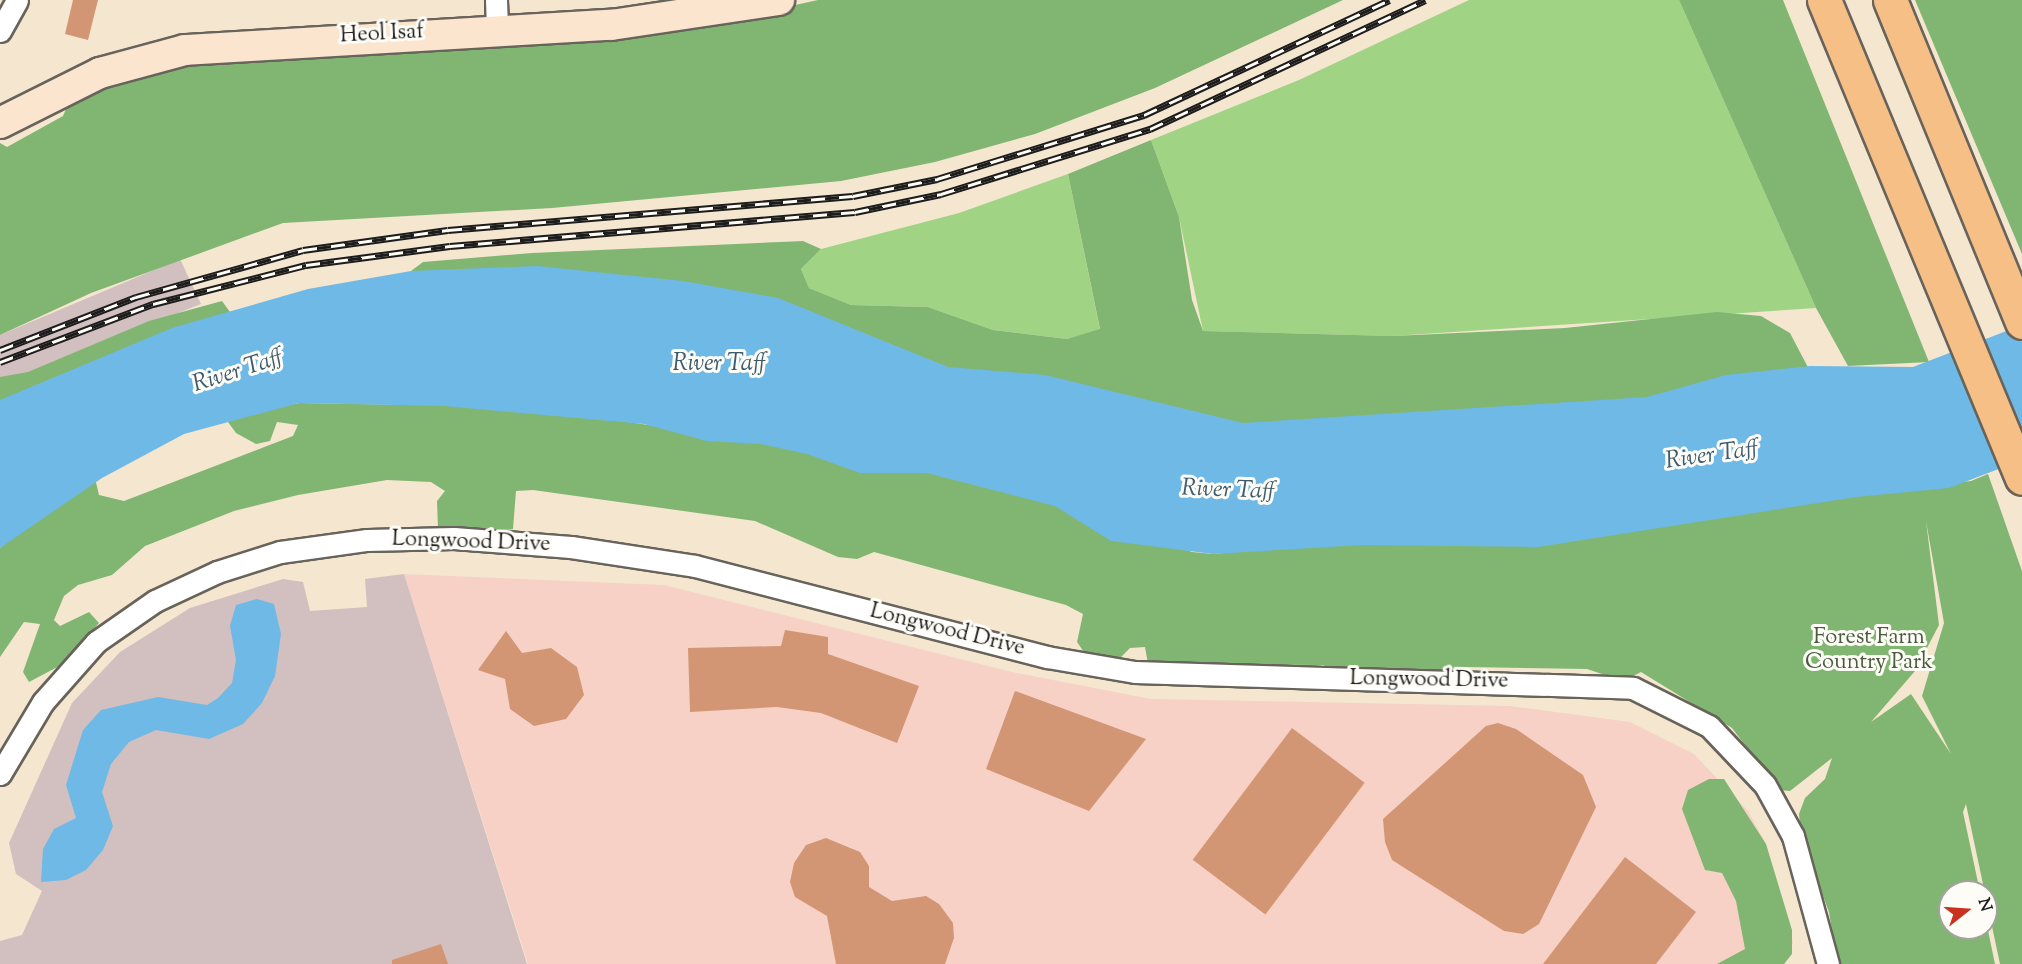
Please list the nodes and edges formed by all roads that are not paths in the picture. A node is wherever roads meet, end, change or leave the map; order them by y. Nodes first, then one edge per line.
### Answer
1 (16, 0) edge
2 (496, 0) edge
3 (779, 0) edge
4 (1824, 0) edge
5 (1890, 0) edge
6 (497, 29) junction
7 (0, 31) edge
8 (0, 123) edge
9 (2022, 322) edge
10 (2022, 478) edge
11 (0, 774) edge
12 (1828, 964) edge

1 - 7 street
2 - 6 street
3 - 6 main road, Heol Isaf
4 - 10 highway
5 - 9 highway
6 - 8 main road, Heol Isaf
11 - 12 street, Longwood Drive

